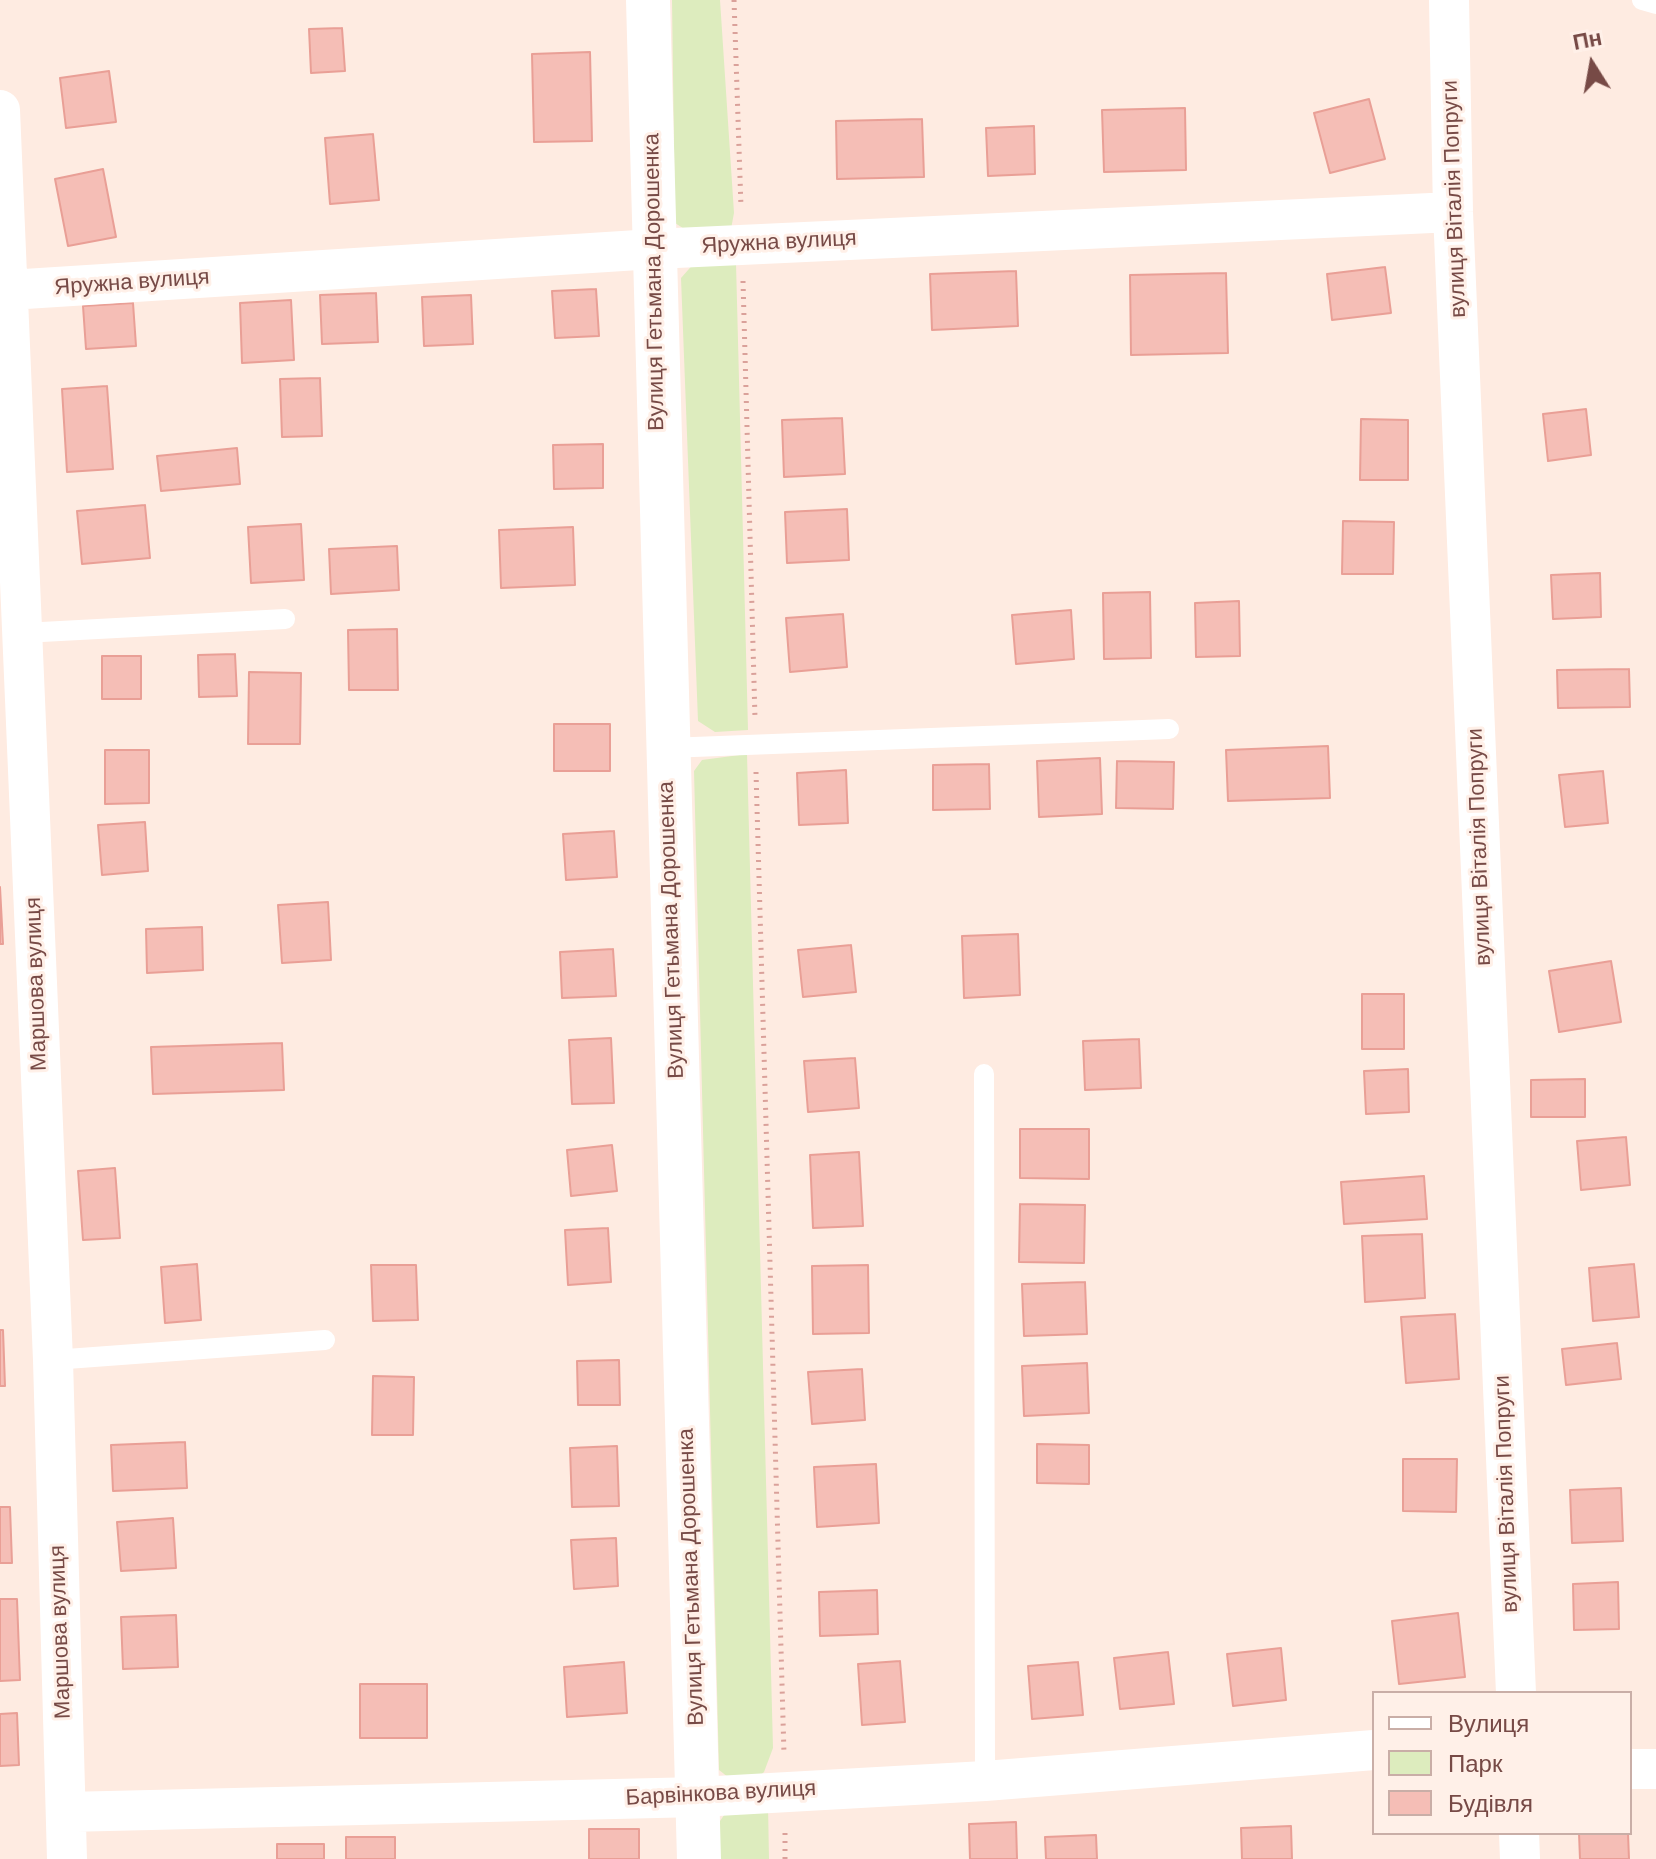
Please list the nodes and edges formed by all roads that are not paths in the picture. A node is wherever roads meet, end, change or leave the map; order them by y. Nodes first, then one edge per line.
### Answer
1 (648, 0) edge
2 (1449, 0) edge
3 (1642, 0) edge
4 (1656, 4) edge
5 (0, 110) edge
6 (1453, 212) junction
7 (654, 249) junction
8 (9, 290) junction
9 (285, 619) dead end
10 (23, 633) junction
11 (1169, 729) dead end
12 (667, 748) junction
13 (984, 1074) dead end
14 (325, 1340) dead end
15 (53, 1360) junction
16 (1516, 1691) edge
17 (1372, 1750) edge
18 (1632, 1769) edge
19 (1656, 1769) edge
20 (985, 1781) junction
21 (699, 1797) junction
22 (66, 1812) junction
23 (1519, 1835) edge
24 (67, 1859) edge
25 (699, 1859) edge
26 (1520, 1859) edge

1 - 7 street, Вулиця Гетьмана Дорошенка
2 - 6 street, вулиця Віталія Попруги
3 - 4 lane
5 - 8 street, Маршова вулиця
6 - 7 street, Яружна вулиця
6 - 16 street, вулиця Віталія Попруги
7 - 8 street, Яружна вулиця
7 - 12 street, Вулиця Гетьмана Дорошенка
8 - 10 street, Маршова вулиця
9 - 10 lane
10 - 15 street, Маршова вулиця
11 - 12 lane
12 - 21 street, Вулиця Гетьмана Дорошенка
13 - 20 lane
14 - 15 lane
15 - 22 street, Маршова вулиця
17 - 20 street, Барвінкова вулиця
18 - 19 street
20 - 21 street, Барвінкова вулиця
21 - 22 street, Барвінкова вулиця
21 - 25 street, Вулиця Гетьмана Дорошенка
22 - 24 street, Маршова вулиця
23 - 26 street

